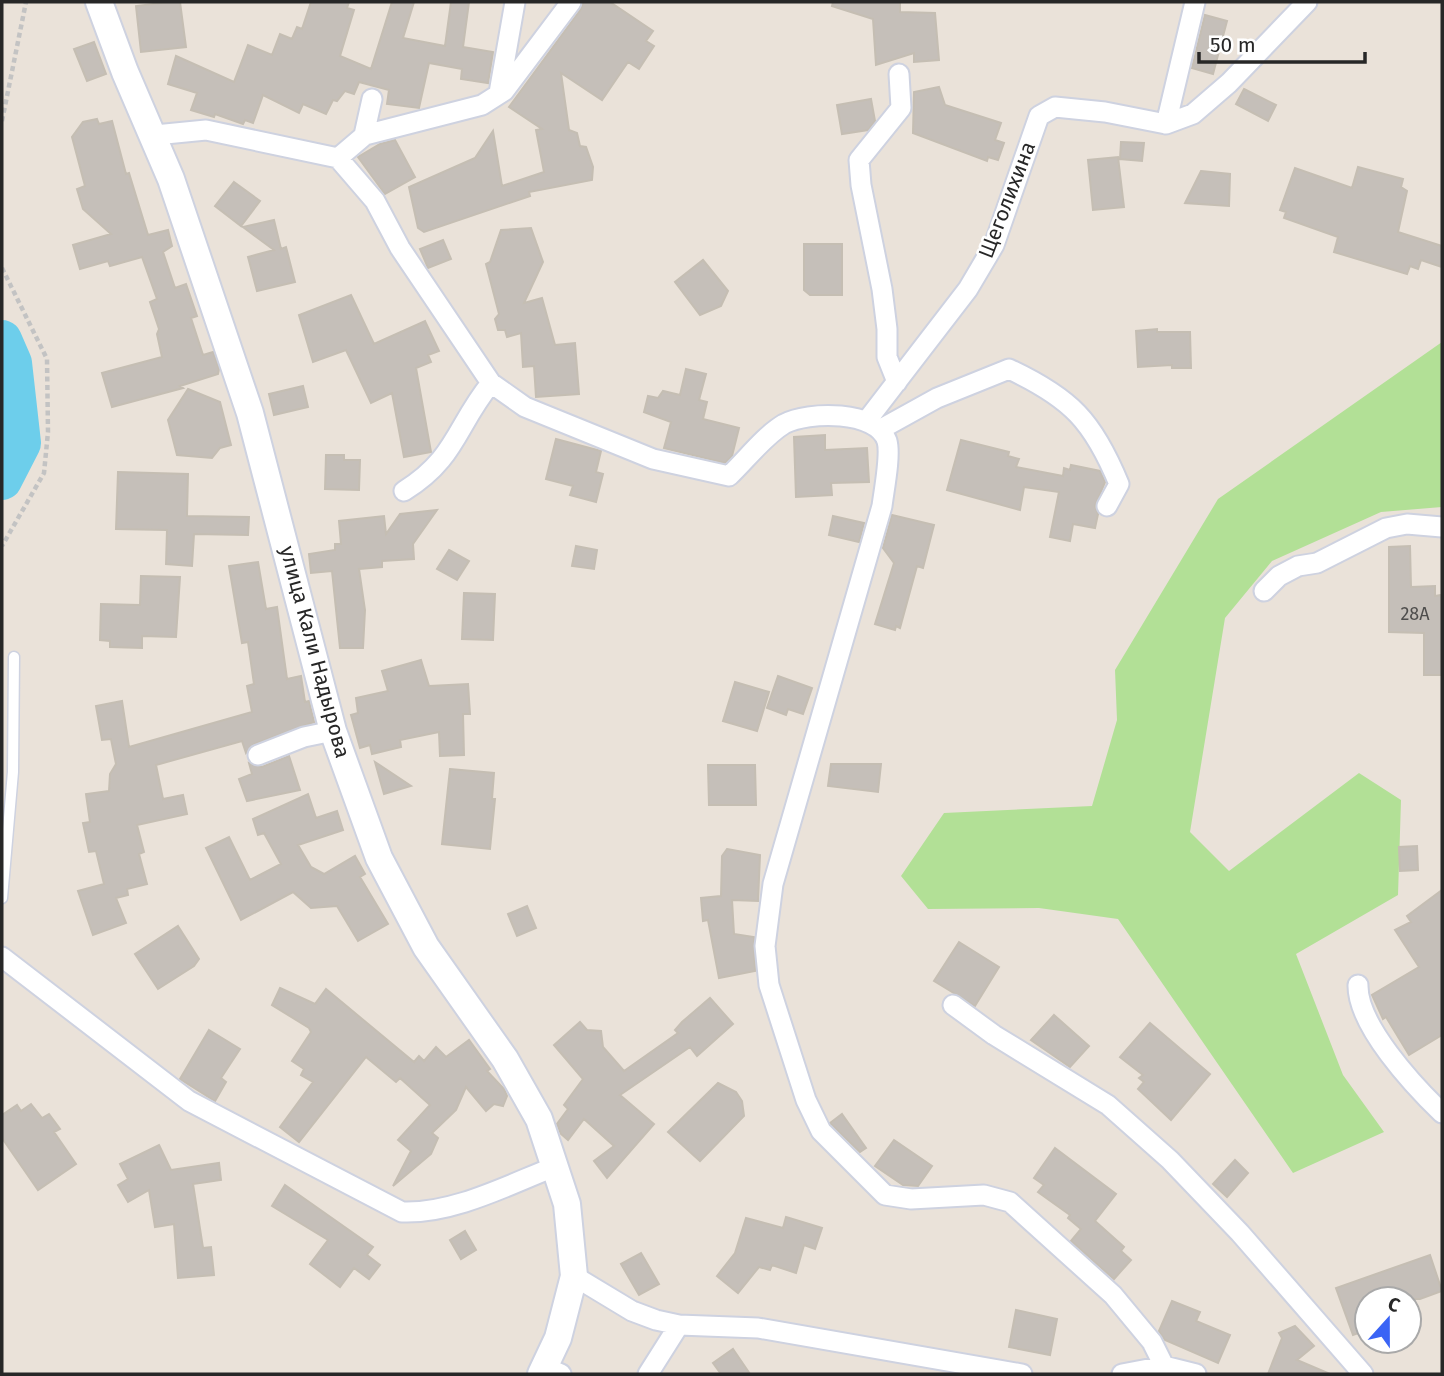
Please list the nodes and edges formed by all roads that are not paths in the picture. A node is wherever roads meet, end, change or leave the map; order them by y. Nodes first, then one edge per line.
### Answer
1 (100, 2) edge
2 (515, 2) edge
3 (571, 2) edge
4 (1195, 2) edge
5 (1307, 2) edge
6 (899, 74) dead end
7 (499, 94) junction
8 (372, 99) dead end
9 (1166, 124) junction
10 (155, 135) junction
11 (364, 135) junction
12 (338, 158) junction
13 (897, 382) junction
14 (491, 383) junction
15 (874, 424) junction
16 (404, 491) dead end
17 (1107, 506) dead end
18 (1440, 527) edge
19 (1264, 591) dead end
20 (14, 657) dead end
21 (333, 731) junction
22 (258, 755) dead end
23 (2, 898) edge
24 (2, 957) edge
25 (1358, 985) dead end
26 (953, 1005) dead end
27 (1442, 1113) edge
28 (554, 1167) junction
29 (574, 1276) junction
30 (679, 1325) junction
31 (1164, 1366) junction
32 (549, 1372) edge
33 (648, 1374) edge
34 (1022, 1374) edge
35 (1122, 1374) edge
36 (1196, 1374) edge
37 (1363, 1374) edge

1 - 10 street, улица Кали Надырова
2 - 7 street
3 - 7 street
4 - 9 street
5 - 9 street
6 - 13 street
7 - 11 street
8 - 11 street
9 - 13 street, Щеголихина
10 - 12 street
10 - 21 street, улица Кали Надырова
11 - 12 street
12 - 14 street
13 - 15 street, Щеголихина
14 - 15 street
14 - 16 street
15 - 17 street
15 - 31 street
18 - 19 street
20 - 23 lane
21 - 22 street
21 - 28 street, улица Кали Надырова
24 - 28 street
25 - 27 street
26 - 37 street
28 - 29 street, улица Кали Надырова
29 - 30 street
29 - 32 street
30 - 33 street
30 - 34 street
31 - 35 street
31 - 36 street

